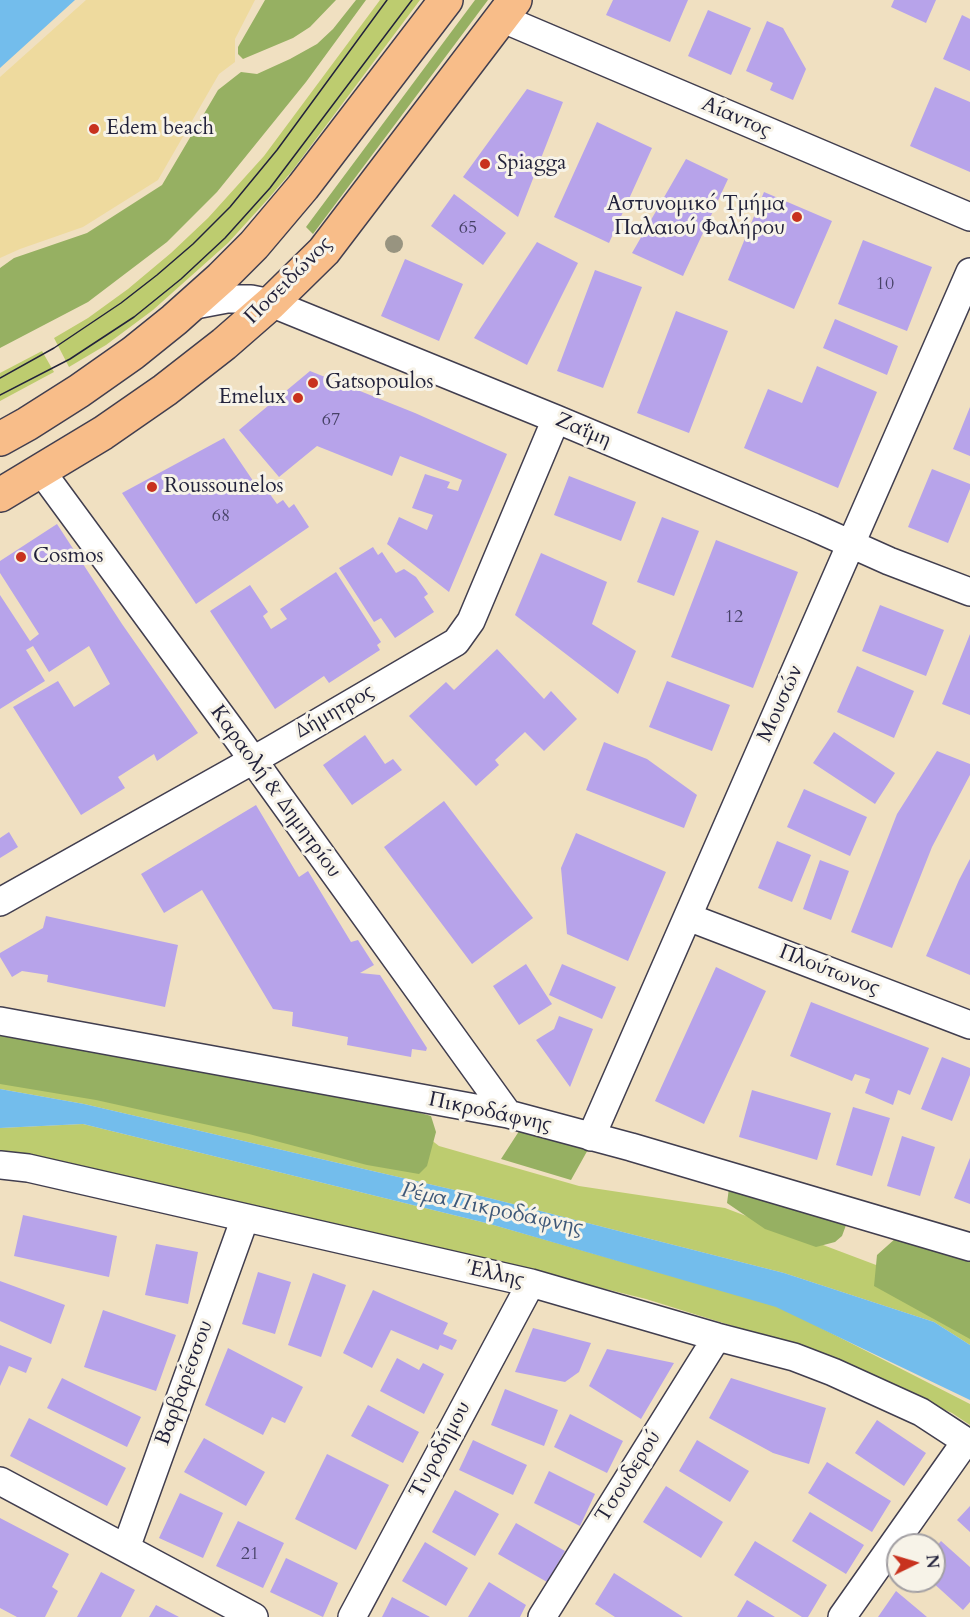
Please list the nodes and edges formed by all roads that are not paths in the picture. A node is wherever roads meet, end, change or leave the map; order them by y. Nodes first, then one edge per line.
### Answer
1 (446, 0) edge
2 (508, 9) edge
3 (970, 217) edge
4 (970, 272) edge
5 (272, 303) junction
6 (190, 306) junction
7 (556, 419) junction
8 (0, 439) edge
9 (41, 471) junction
10 (0, 495) edge
11 (851, 544) junction
12 (970, 592) edge
13 (252, 760) junction
14 (0, 902) edge
15 (688, 917) junction
16 (0, 1021) edge
17 (970, 1025) edge
18 (508, 1114) junction
19 (591, 1137) junction
20 (0, 1165) edge
21 (245, 1218) junction
22 (970, 1247) edge
23 (531, 1283) junction
24 (717, 1337) junction
25 (968, 1442) edge
26 (0, 1481) edge
27 (126, 1548) junction
28 (254, 1617) edge
29 (352, 1617) edge
30 (542, 1617) edge
31 (842, 1617) edge

1 - 6 highway
2 - 3 street, Αίαντος
2 - 5 highway, Ποσειδώνος
4 - 11 street, Μουσών
5 - 6 street, Ζαΐμη
5 - 7 street, Ζαΐμη
5 - 9 highway, Ποσειδώνος
6 - 8 highway
7 - 11 street, Ζαΐμη
7 - 13 street, Δήμητρος
9 - 10 highway, Ποσειδώνος
9 - 13 street, Καραολή & Δημητρίου
11 - 12 street, Ζαΐμη
11 - 15 street, Μουσών
13 - 14 street, Δήμητρος
13 - 18 street, Καραολή & Δημητρίου
15 - 17 street, Πλούτωνος
15 - 19 street, Μουσών
16 - 18 street, Πικροδάφνης
18 - 19 street, Πικροδάφνης
19 - 22 street, Πικροδάφνης
20 - 21 street, Έλλης
21 - 23 street, Έλλης
21 - 27 street, Βαρβαρέσσου
23 - 24 street, Έλλης
23 - 29 street, Τυροδήμου
24 - 25 street, Έλλης
24 - 30 street, Τσουδερού
25 - 31 street
26 - 27 street
27 - 28 street

